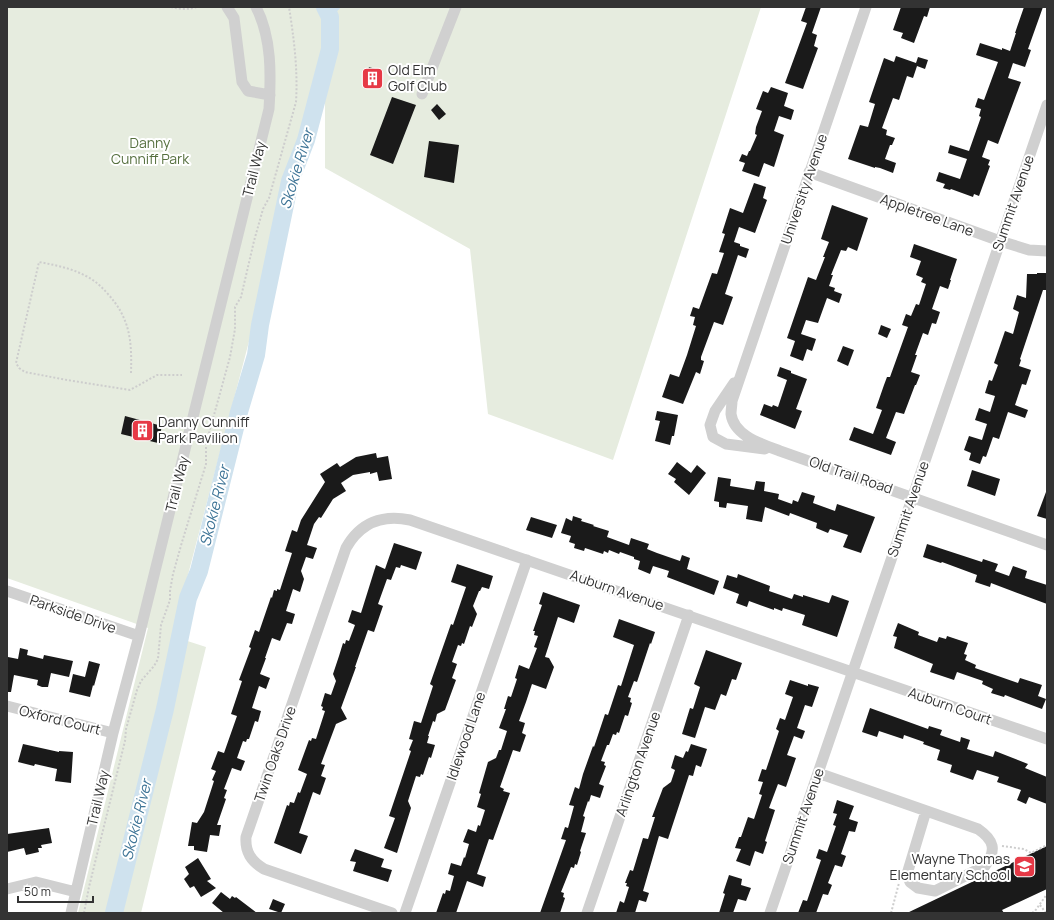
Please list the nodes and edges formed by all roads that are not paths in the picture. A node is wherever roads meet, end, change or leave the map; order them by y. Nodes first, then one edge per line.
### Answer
1 (227, 7) edge
2 (256, 7) edge
3 (456, 7) edge
4 (866, 7) edge
5 (422, 94) dead end
6 (270, 95) junction
7 (1047, 105) edge
8 (809, 172) junction
9 (1000, 241) junction
10 (1047, 251) edge
11 (742, 371) junction
12 (780, 451) junction
13 (913, 496) junction
14 (380, 520) joint
15 (1047, 545) edge
16 (527, 560) junction
17 (7, 591) edge
18 (689, 615) junction
19 (139, 636) junction
20 (852, 672) junction
21 (7, 706) edge
22 (113, 733) junction
23 (1047, 739) edge
24 (818, 773) junction
25 (926, 811) junction
26 (7, 889) edge
27 (76, 892) junction
28 (71, 913) edge
29 (392, 913) edge
30 (405, 913) edge
31 (587, 913) edge
32 (770, 913) edge

1 - 6 street
2 - 6 street, Trail Way
3 - 5 street
4 - 8 street, University Avenue
6 - 19 street, Trail Way
7 - 9 street, Summit Avenue
8 - 9 street, Appletree Lane
8 - 11 street, University Avenue
9 - 10 street, Appletree Lane
9 - 13 street, Summit Avenue
11 - 12 street, Old Trail Road
11 - 12 street
12 - 13 street, Old Trail Road
13 - 15 street, Old Trail Road
13 - 20 street, Summit Avenue
14 - 16 street, Auburn Avenue
14 - 29 street, Twin Oaks Drive
16 - 18 street, Auburn Avenue
16 - 30 street, Idlewood Lane
17 - 19 street, Parkside Drive
18 - 20 street, Auburn Avenue
18 - 31 street, Arlington Avenue
19 - 22 street, Trail Way
20 - 23 street, Auburn Court
20 - 24 street, Summit Avenue
21 - 22 street, Oxford Court
22 - 27 street, Trail Way
24 - 25 street
24 - 32 street, Summit Avenue
25 - 25 street
26 - 27 street
27 - 28 street, Trail Way

